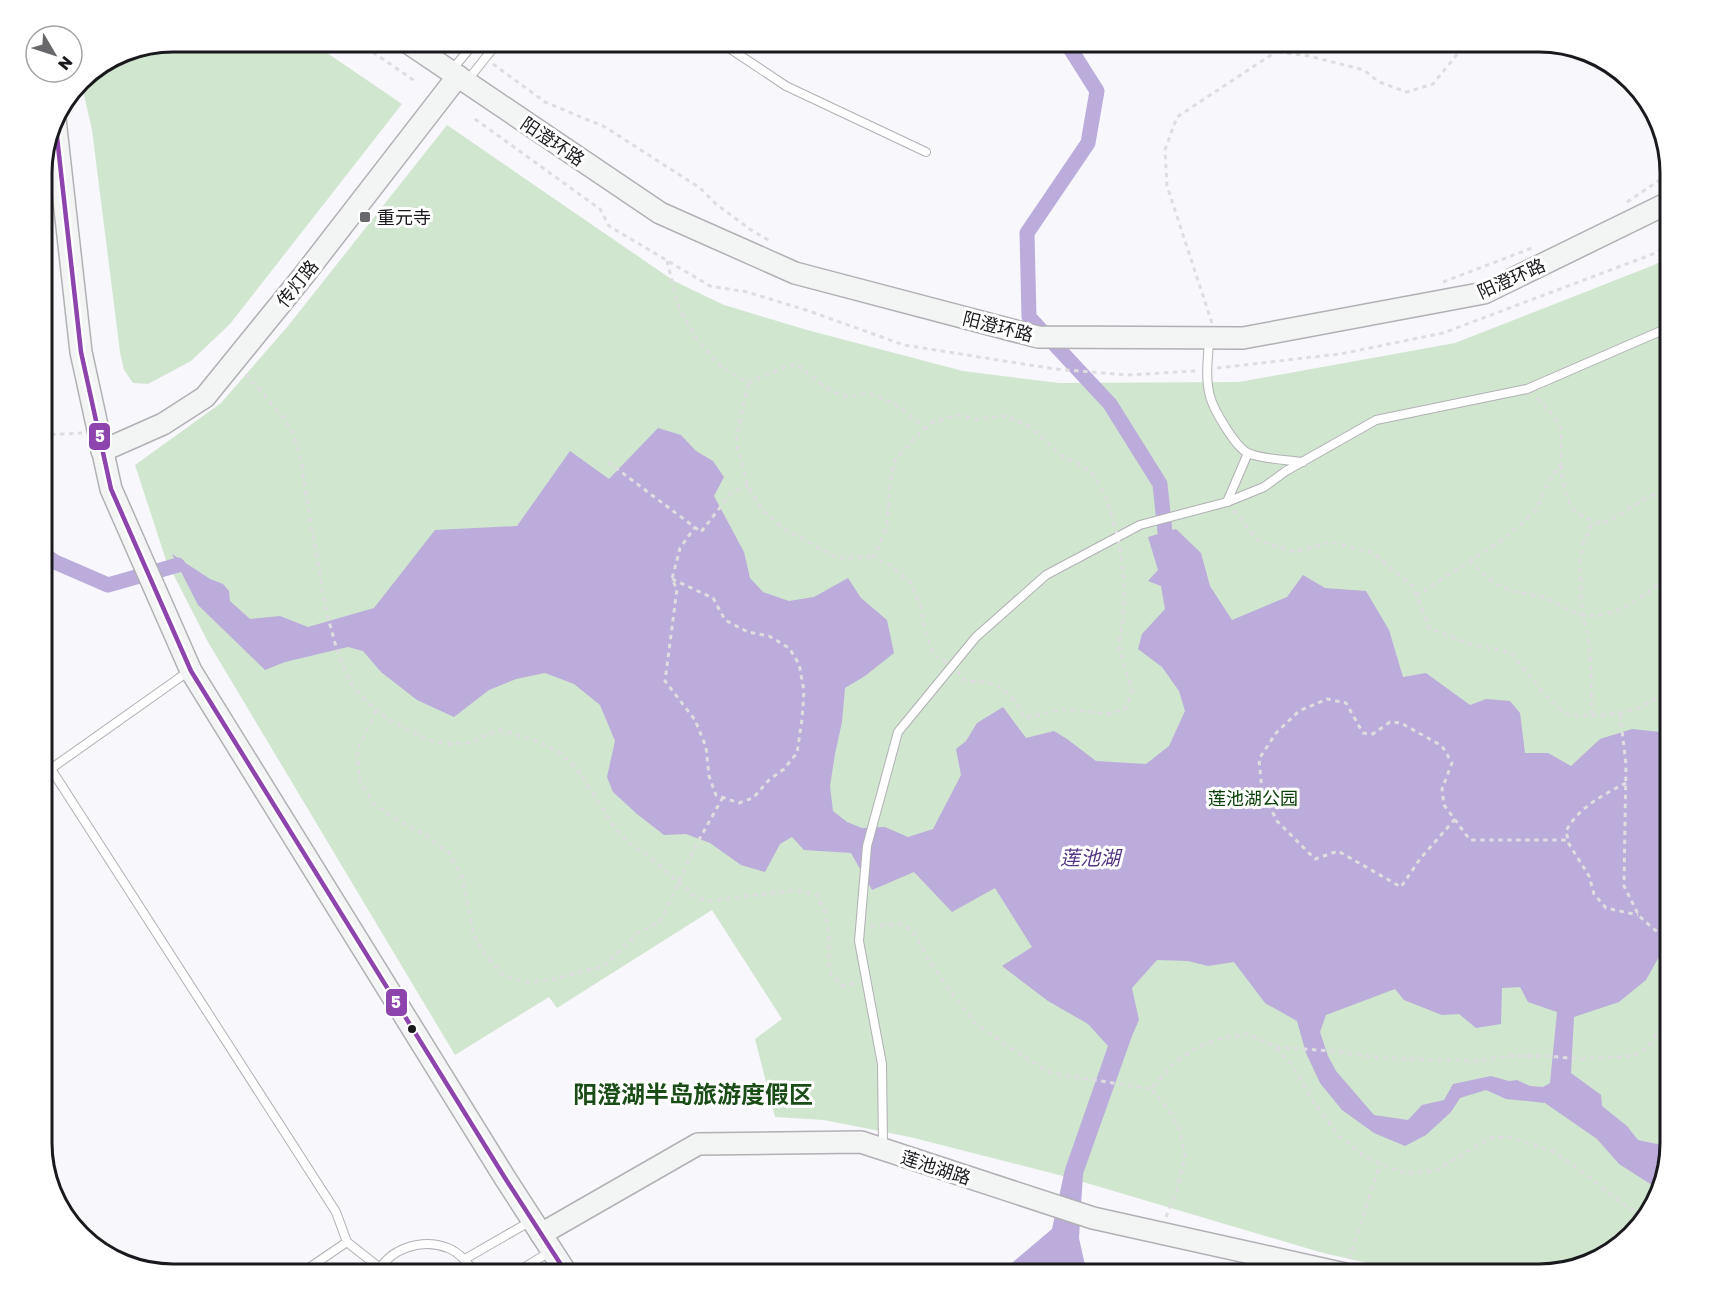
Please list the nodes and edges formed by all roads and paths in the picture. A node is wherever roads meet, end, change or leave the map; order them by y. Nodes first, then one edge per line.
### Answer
1 (373, 52) edge
2 (422, 52) edge
3 (470, 52) edge
4 (490, 52) edge
5 (735, 52) edge
6 (1275, 52) edge
7 (1283, 52) edge
8 (1459, 52) edge
9 (485, 58) junction
10 (458, 76) junction
11 (415, 81) dead end
12 (57, 141) edge
13 (926, 152) dead end
14 (1660, 180) edge
15 (1621, 206) dead end
16 (1660, 207) edge
17 (1538, 246) dead end
18 (780, 247) dead end
19 (1660, 250) edge
20 (667, 261) dead end
21 (1435, 285) dead end
22 (1208, 327) junction
23 (1660, 331) edge
24 (235, 360) junction
25 (1055, 369) dead end
26 (1207, 370) junction
27 (749, 383) junction
28 (1527, 389) junction
29 (925, 429) junction
30 (53, 436) edge
31 (100, 441) junction
32 (1248, 453) junction
33 (608, 462) dead end
34 (1303, 462) junction
35 (1561, 463) junction
36 (748, 486) junction
37 (1660, 493) edge
38 (1227, 502) junction
39 (1593, 521) junction
40 (695, 527) junction
41 (1118, 538) junction
42 (874, 557) junction
43 (1469, 561) junction
44 (672, 579) junction
45 (1660, 583) edge
46 (1416, 596) junction
47 (1582, 614) junction
48 (952, 666) junction
49 (191, 670) junction
50 (1660, 697) edge
51 (376, 711) junction
52 (1620, 714) junction
53 (1592, 715) junction
54 (53, 769) edge
55 (53, 773) edge
56 (1626, 783) junction
57 (723, 797) junction
58 (1455, 819) junction
59 (1568, 840) junction
60 (678, 881) junction
61 (1639, 916) junction
62 (860, 926) junction
63 (1660, 934) edge
64 (866, 981) junction
65 (1660, 1028) edge
66 (1274, 1046) junction
67 (1151, 1089) junction
68 (884, 1150) junction
69 (1380, 1164) junction
70 (1637, 1212) edge
71 (1160, 1233) junction
72 (542, 1235) junction
73 (347, 1242) junction
74 (465, 1259) junction
75 (315, 1264) edge
76 (371, 1264) edge
77 (385, 1264) edge
78 (469, 1264) edge
79 (521, 1264) edge
80 (561, 1264) edge
81 (1320, 1264) edge
82 (1348, 1264) edge

1 - 11 path
2 - 10 street, 阳澄环路
3 - 10 lane
4 - 9 lane
5 - 13 lane
6 - 22 path
7 - 8 path
9 - 10 lane
9 - 18 path
10 - 22 street, 阳澄环路
10 - 24 street, 传灯路
12 - 31 street
14 - 15 path
16 - 22 street, 阳澄环路
17 - 21 path
19 - 26 path
20 - 27 path
22 - 26 lane
23 - 28 lane
24 - 31 street, 传灯路
24 - 51 path
25 - 26 path
26 - 32 lane
27 - 29 path
27 - 36 path
28 - 34 lane
28 - 35 path
29 - 41 path
29 - 42 path
30 - 31 path
31 - 49 street
32 - 34 lane
32 - 38 lane
33 - 40 path
34 - 38 lane
35 - 39 path
35 - 43 path
36 - 40 path
36 - 42 path
37 - 39 path
38 - 41 lane
38 - 46 path
39 - 47 path
40 - 44 path
41 - 48 lane
41 - 48 path
42 - 48 path
43 - 46 path
43 - 47 path
44 - 57 path
44 - 57 path
45 - 47 path
46 - 53 path
47 - 53 path
48 - 62 lane
49 - 54 lane
49 - 72 street
50 - 52 path
51 - 60 path
51 - 60 path
52 - 53 path
52 - 56 path
55 - 73 lane
56 - 59 path
56 - 61 path
57 - 60 path
58 - 58 path
58 - 59 path
59 - 61 path
60 - 64 path
61 - 63 path
62 - 64 lane
62 - 67 path
64 - 68 lane
65 - 66 path
66 - 67 path
66 - 69 path
67 - 71 path
68 - 71 street, 莲池湖路
68 - 72 street, 莲池湖路
69 - 70 path
69 - 82 path
71 - 81 street, 莲池湖路
72 - 74 lane
72 - 79 lane
72 - 80 street
73 - 75 lane
73 - 76 lane
74 - 77 lane
74 - 78 lane

